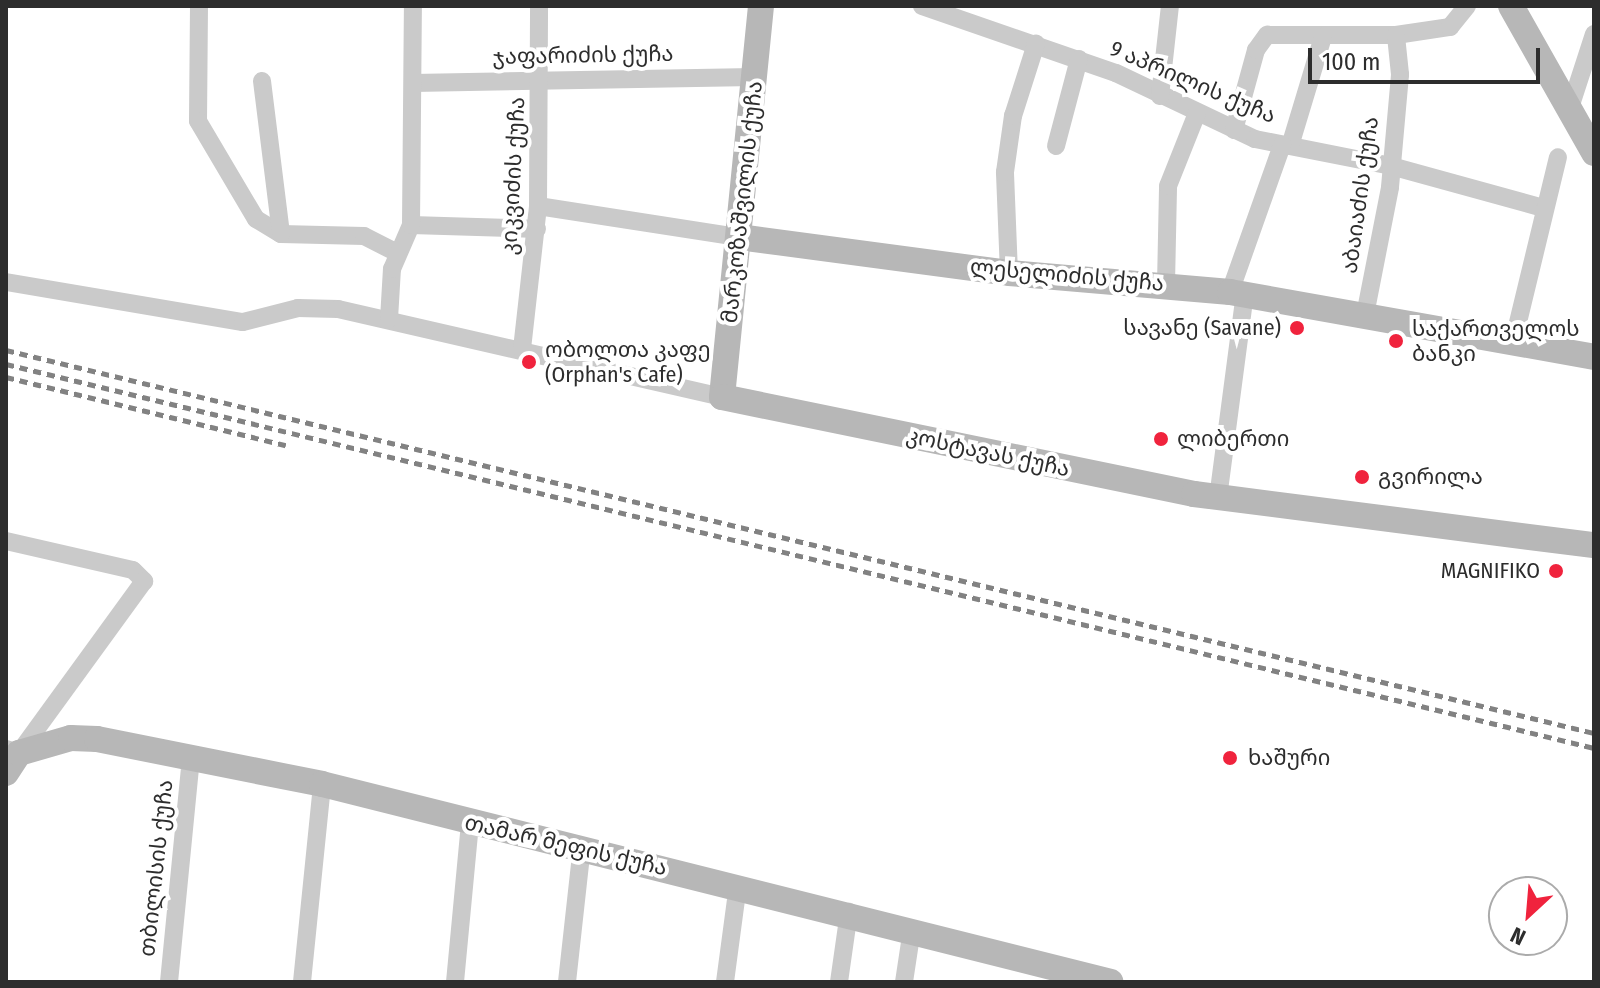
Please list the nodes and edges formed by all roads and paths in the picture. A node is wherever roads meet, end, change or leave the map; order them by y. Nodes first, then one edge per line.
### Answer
1 (199, 6) edge
2 (413, 6) edge
3 (539, 6) edge
4 (761, 6) edge
5 (922, 6) edge
6 (1170, 6) edge
7 (1467, 6) edge
8 (1511, 6) edge
9 (1594, 34) edge
10 (1396, 35) junction
11 (1323, 37) junction
12 (1036, 44) junction
13 (1079, 59) junction
14 (754, 77) junction
15 (542, 80) junction
16 (262, 81) dead end
17 (413, 83) junction
18 (1160, 96) junction
19 (1197, 113) junction
20 (1568, 114) junction
21 (1234, 130) junction
22 (1056, 146) dead end
23 (1286, 146) junction
24 (1594, 153) edge
25 (1558, 157) dead end
26 (1391, 166) junction
27 (538, 206) junction
28 (1544, 208) junction
29 (411, 225) junction
30 (537, 229) junction
31 (281, 234) junction
32 (739, 237) junction
33 (397, 253) junction
34 (1009, 273) junction
35 (6, 282) edge
36 (1166, 284) junction
37 (1237, 293) junction
38 (1365, 315) junction
39 (389, 319) junction
40 (1513, 343) junction
41 (522, 349) junction
42 (1594, 357) edge
43 (722, 397) junction
44 (1218, 498) junction
45 (6, 541) edge
46 (1594, 545) edge
47 (10, 758) edge
48 (191, 759) junction
49 (322, 784) junction
50 (470, 824) junction
51 (582, 847) junction
52 (738, 885) junction
53 (849, 912) junction
54 (912, 929) junction
55 (1049, 974) edge
56 (169, 982) edge
57 (302, 982) edge
58 (455, 982) edge
59 (567, 982) edge
60 (725, 982) edge
61 (839, 982) edge
62 (904, 982) edge
63 (1111, 982) edge

1 - 31 street
2 - 17 street
3 - 15 street, კიკვიძის ქუჩა
4 - 14 street, მარკოზაშვილის ქუჩა
5 - 12 street, 9 აპრილის ქუჩა
6 - 18 street
7 - 10 street
8 - 20 street
9 - 20 street
10 - 11 street
10 - 26 street, აბაიაძის ქუჩა
11 - 21 street
11 - 23 street
12 - 13 street, 9 აპრილის ქუჩა
12 - 34 street
13 - 18 street, 9 აპრილის ქუჩა
13 - 22 street
14 - 15 street, ჯაფარიძის ქუჩა
14 - 32 street, მარკოზაშვილის ქუჩა
15 - 17 street, ჯაფარიძის ქუჩა
15 - 27 street, კიკვიძის ქუჩა
16 - 31 street
17 - 29 street
18 - 19 street, 9 აპრილის ქუჩა
19 - 21 street, 9 აპრილის ქუჩა
19 - 36 street
20 - 24 street
21 - 23 street, 9 აპრილის ქუჩა
23 - 26 street, 9 აპრილის ქუჩა
23 - 37 street
25 - 28 street
26 - 28 street, 9 აპრილის ქუჩა
26 - 38 street, აბაიაძის ქუჩა
27 - 30 street, კიკვიძის ქუჩა
27 - 32 street, ლესელიძის ქუჩა
28 - 40 street
29 - 30 street
29 - 33 street
30 - 41 street, კიკვიძის ქუჩა
31 - 33 street
32 - 34 street, ლესელიძის ქუჩა
32 - 43 street, მარკოზაშვილის ქუჩა
33 - 39 street
34 - 36 street, ლესელიძის ქუჩა
35 - 39 street, კოსტავას ქუჩა
36 - 37 street, ლესელიძის ქუჩა
37 - 38 street, ლესელიძის ქუჩა
37 - 44 street
38 - 40 street, ლესელიძის ქუჩა
39 - 41 street, კოსტავას ქუჩა
40 - 42 street, ლესელიძის ქუჩა
41 - 43 street, კოსტავას ქუჩა
43 - 44 street, კოსტავას ქუჩა
44 - 46 street, კოსტავას ქუჩა
45 - 47 street
47 - 48 street, თამარ მეფის ქუჩა
48 - 49 street, თამარ მეფის ქუჩა
48 - 56 street, თბილისის ქუჩა
49 - 50 street, თამარ მეფის ქუჩა
49 - 57 street
50 - 51 street, თამარ მეფის ქუჩა
50 - 58 street
51 - 52 street, თამარ მეფის ქუჩა
51 - 59 street
52 - 53 street, თამარ მეფის ქუჩა
52 - 60 street
53 - 54 street, თამარ მეფის ქუჩა
53 - 61 street
54 - 55 street, თამარ მეფის ქუჩა
54 - 62 street
55 - 63 street, თამარ მეფის ქუჩა

